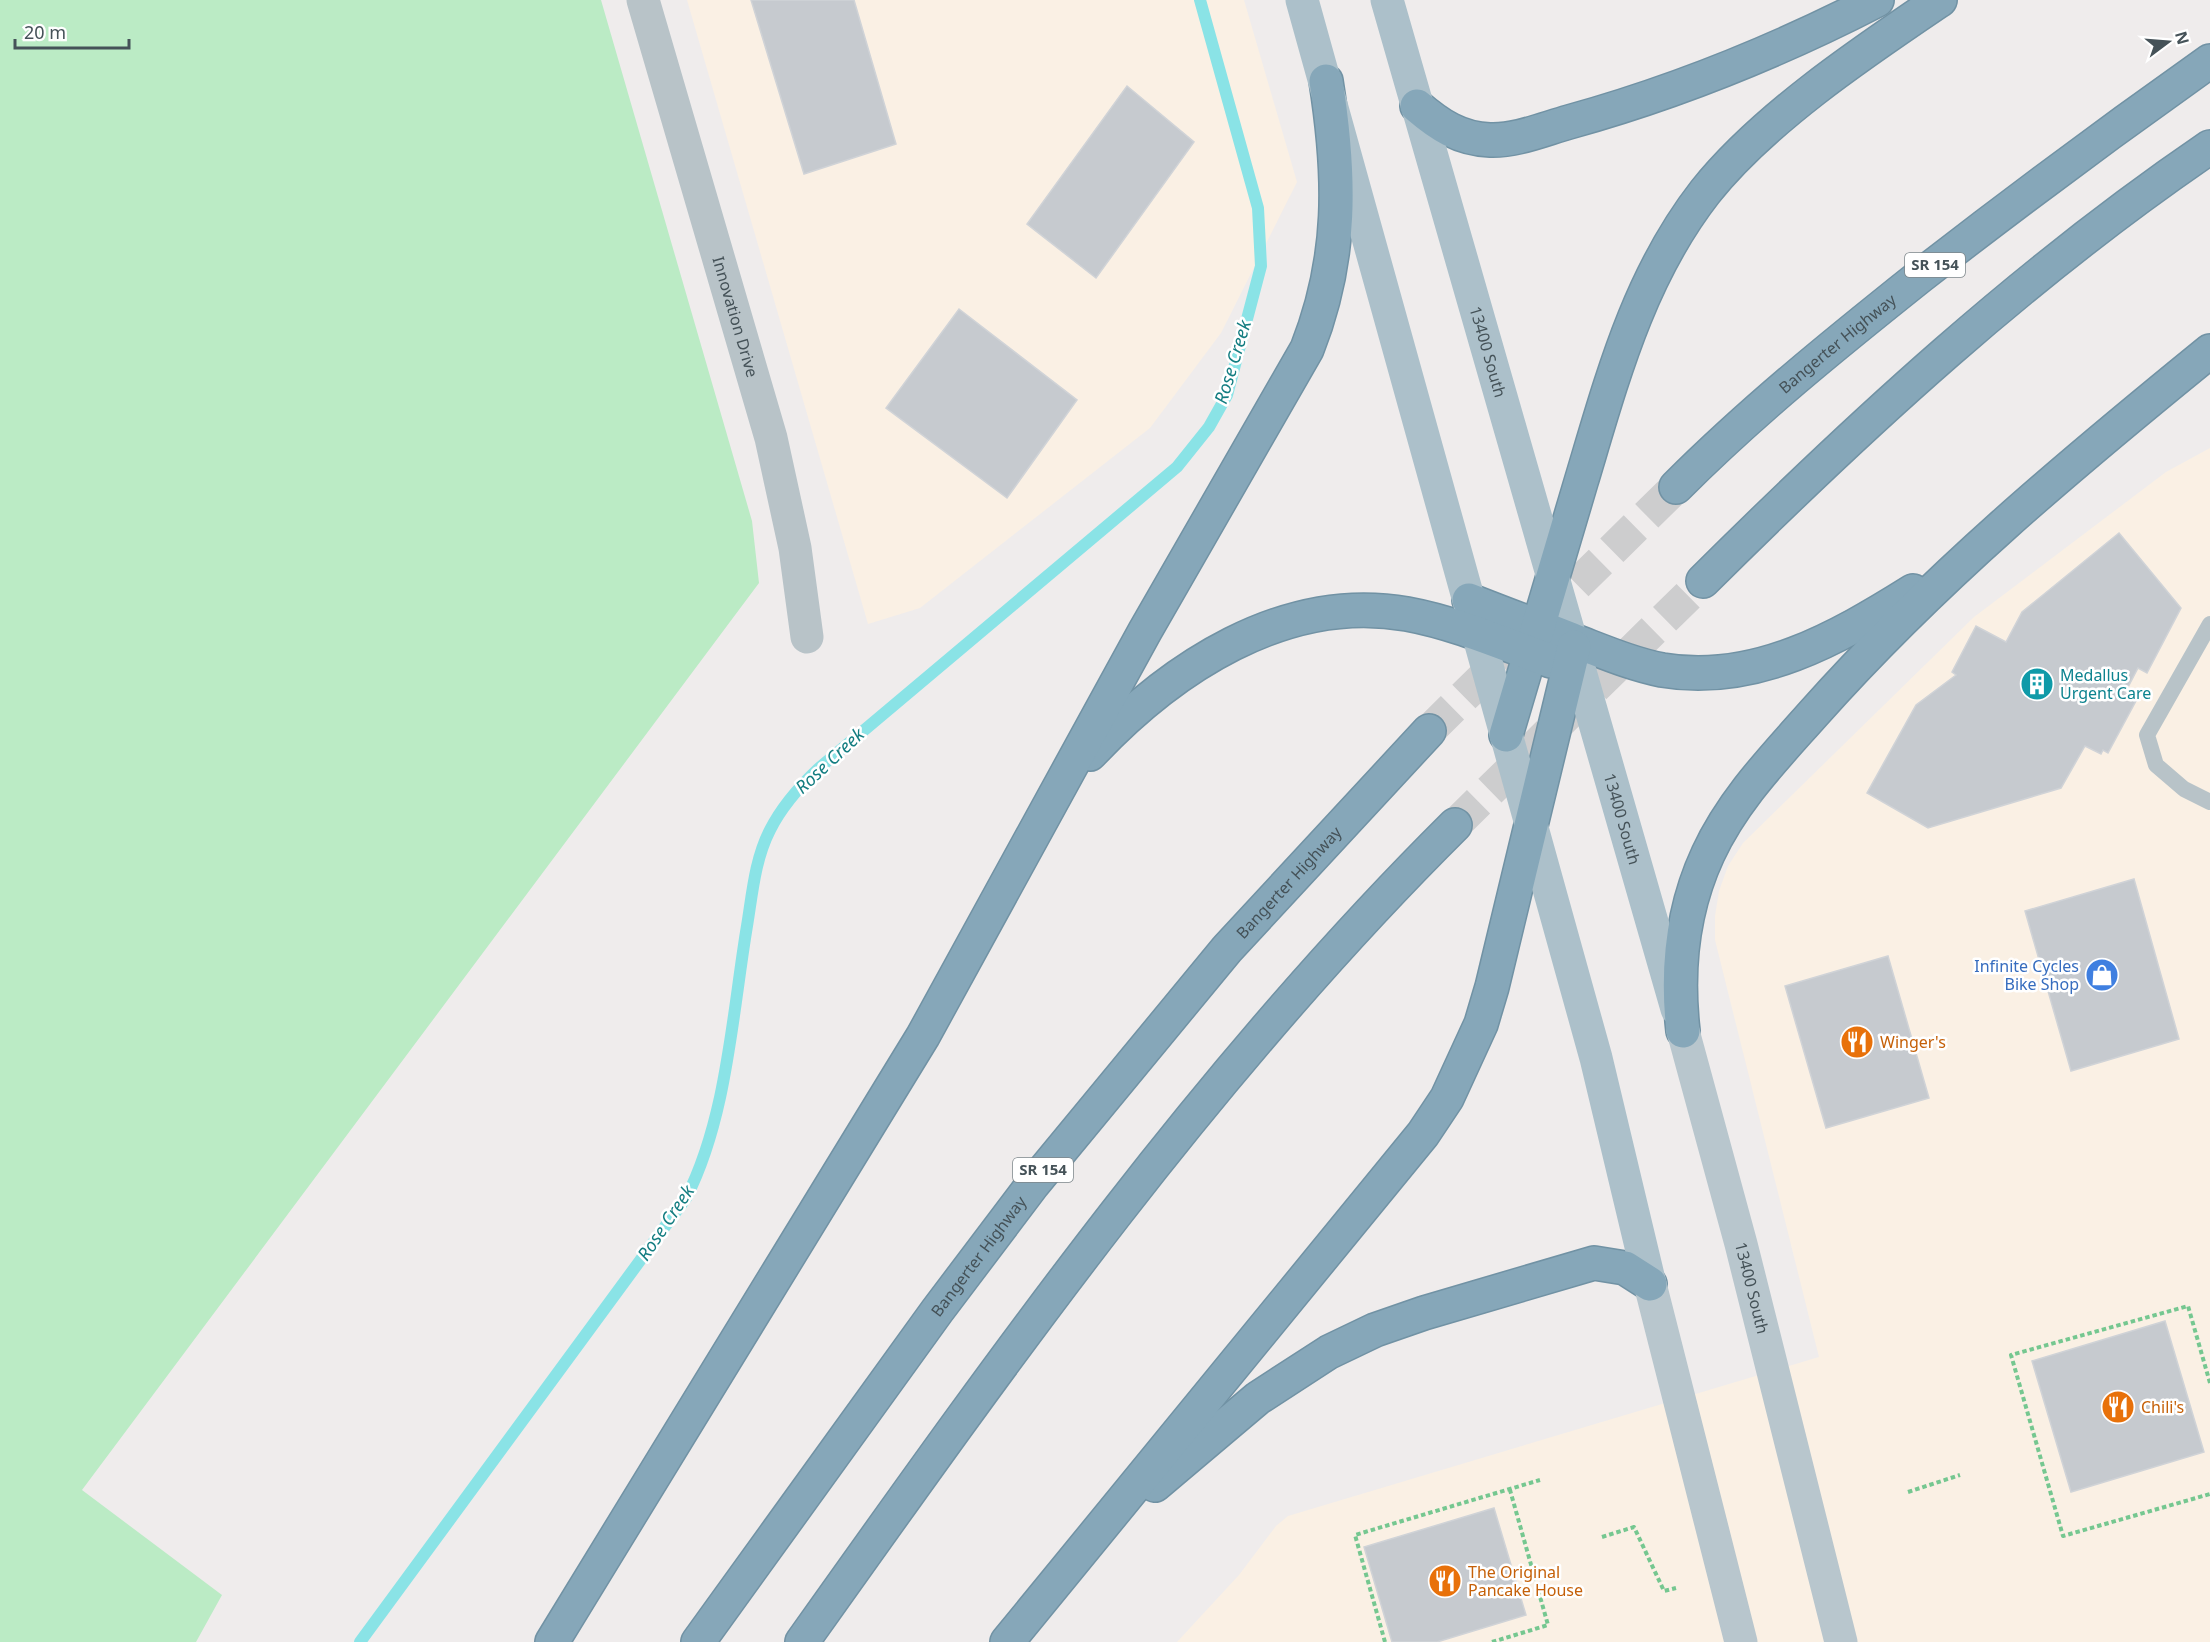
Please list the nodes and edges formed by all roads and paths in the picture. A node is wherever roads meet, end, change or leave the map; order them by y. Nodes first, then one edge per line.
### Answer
1 (643, 0) edge
2 (1302, 0) edge
3 (1387, 0) edge
4 (1877, 0) edge
5 (1940, 0) edge
6 (2210, 61) edge
7 (1326, 81) junction
8 (1418, 106) junction
9 (2210, 147) edge
10 (2210, 351) edge
11 (1676, 487) tunnel mouth
12 (1970, 554) junction
13 (1553, 575) junction
14 (1702, 581) tunnel mouth
15 (1469, 600) junction
16 (2210, 624) edge
17 (1479, 636) junction
18 (807, 637) dead end
19 (1534, 640) junction
20 (1574, 656) junction
21 (1429, 731) tunnel mouth
22 (1506, 735) junction
23 (2210, 802) edge
24 (1049, 804) junction
25 (1455, 825) tunnel mouth
26 (1531, 825) junction
27 (1683, 1031) junction
28 (1650, 1284) junction
29 (2210, 1383) edge
30 (1960, 1475) dead end
31 (1540, 1480) dead end
32 (1510, 1490) junction
33 (1908, 1492) dead end
34 (2210, 1494) edge
35 (1602, 1537) dead end
36 (1092, 1539) junction
37 (1676, 1588) dead end
38 (552, 1642) edge
39 (698, 1642) edge
40 (802, 1642) edge
41 (1007, 1642) edge
42 (1385, 1642) edge
43 (1492, 1642) edge
44 (1741, 1642) edge
45 (1841, 1642) edge

1 - 18 street, Innovation Drive
2 - 7 main road
3 - 8 main road, 13400 South
4 - 8 highway
5 - 13 highway
6 - 11 highway, Bangerter Highway / SR 154
7 - 15 main road
7 - 24 highway
8 - 13 main road, 13400 South
9 - 14 highway
10 - 12 highway
12 - 20 highway
12 - 27 highway
13 - 19 highway
13 - 20 main road, 13400 South
15 - 17 main road
15 - 19 highway
16 - 23 lane
17 - 19 highway
17 - 22 main road
17 - 24 highway
19 - 20 highway
19 - 22 highway
20 - 26 highway
20 - 27 main road, 13400 South
21 - 39 highway, Bangerter Highway / SR 154
22 - 26 main road
24 - 38 highway
25 - 40 highway
26 - 28 main road
26 - 36 highway
27 - 45 main road, 13400 South
28 - 36 highway
28 - 44 main road
29 - 34 path
30 - 33 path
31 - 32 path
32 - 42 path
32 - 43 path
35 - 37 path
36 - 41 highway

